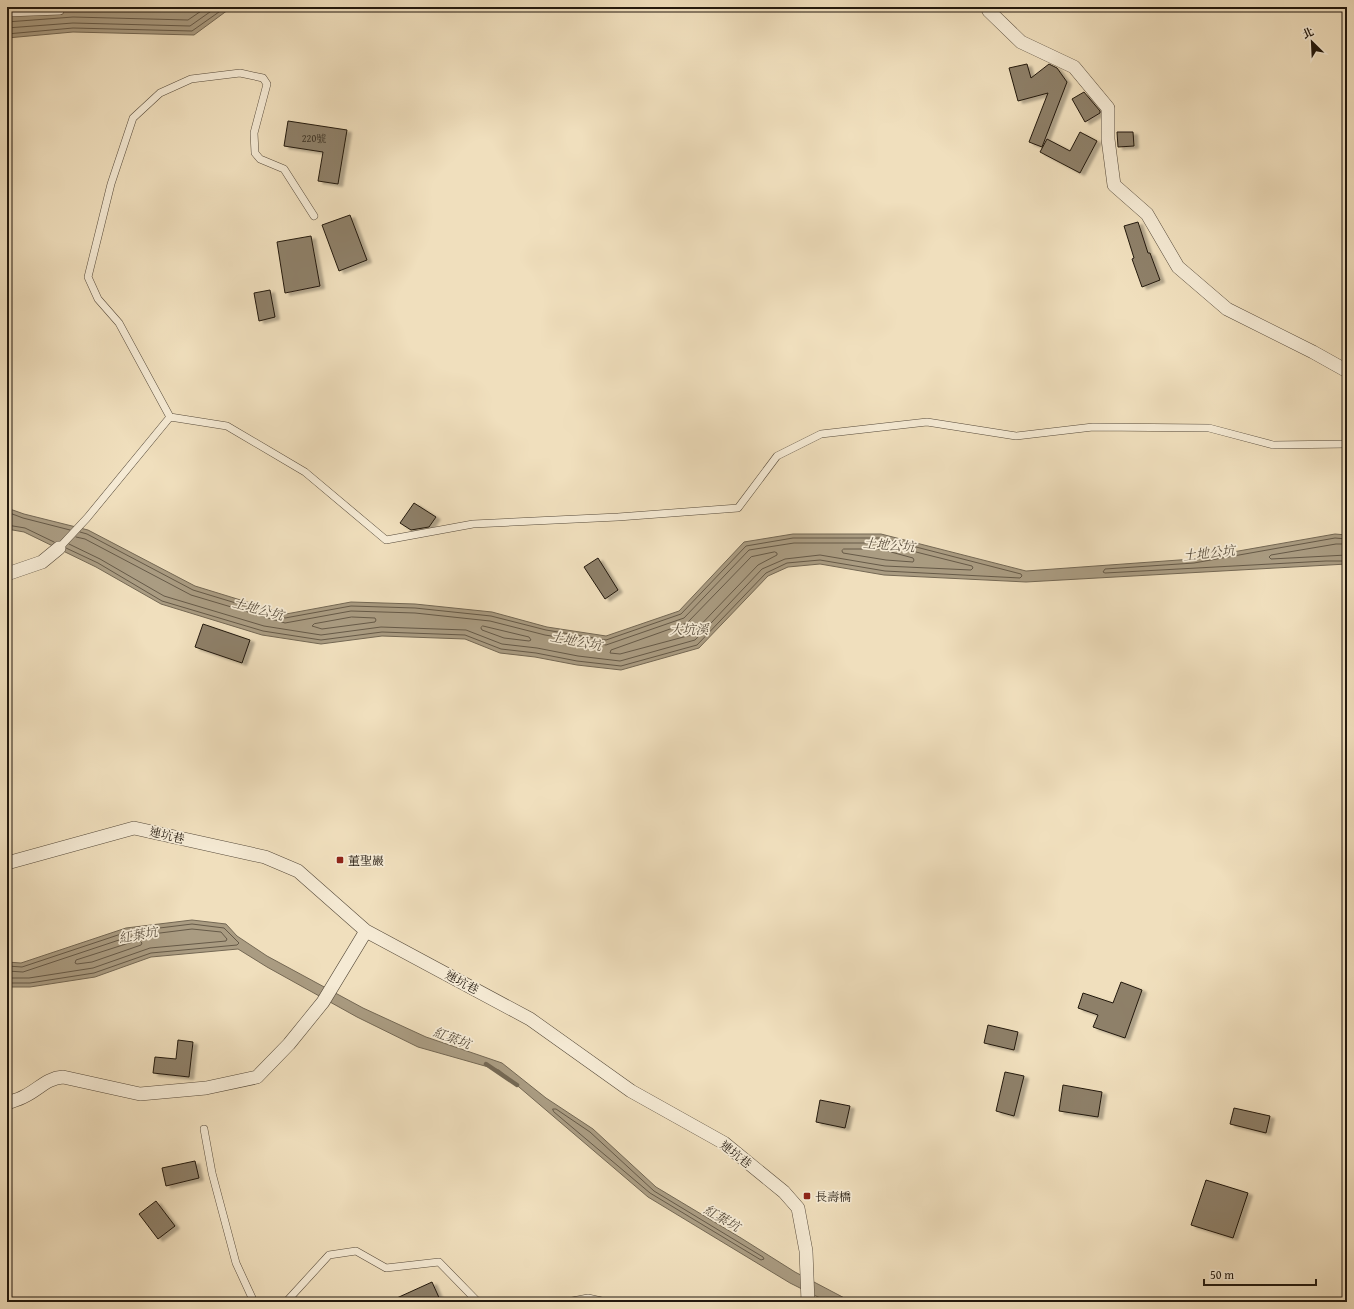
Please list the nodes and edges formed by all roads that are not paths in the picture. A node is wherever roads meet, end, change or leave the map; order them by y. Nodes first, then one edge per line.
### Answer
1 (987, 7) edge
2 (60, 11) dead end
3 (7, 13) edge
4 (314, 216) dead end
5 (1347, 371) edge
6 (170, 417) junction
7 (1347, 444) edge
8 (60, 548) joint
9 (7, 573) edge
10 (7, 863) edge
11 (366, 931) junction
12 (7, 1103) edge
13 (204, 1129) dead end
14 (254, 1302) edge
15 (286, 1302) edge
16 (478, 1302) edge
17 (567, 1302) edge
18 (606, 1302) edge
19 (808, 1302) edge

1 - 5 street
2 - 3 lane
4 - 6 lane
6 - 7 lane
6 - 8 lane
8 - 9 street
10 - 11 street, 連坑巷
11 - 12 street
11 - 19 street, 連坑巷
13 - 14 lane
15 - 16 lane
17 - 18 lane

